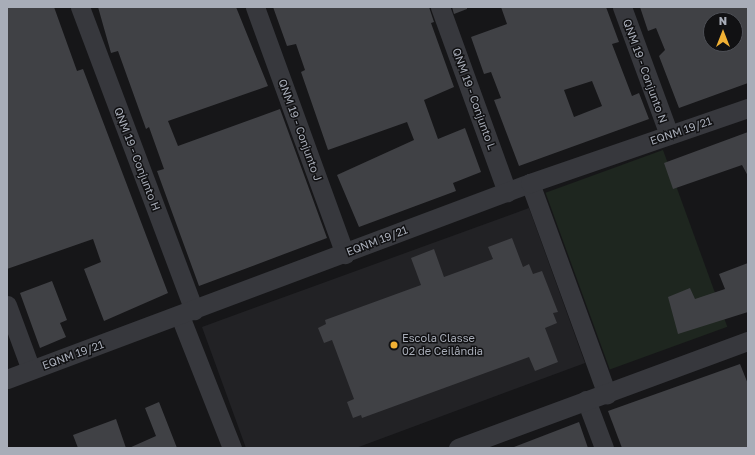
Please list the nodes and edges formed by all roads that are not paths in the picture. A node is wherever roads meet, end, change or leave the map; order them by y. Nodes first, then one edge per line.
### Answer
1 (80, 7) edge
2 (255, 7) edge
3 (440, 7) edge
4 (622, 7) edge
5 (748, 108) edge
6 (669, 135) junction
7 (530, 183) junction
8 (508, 192) junction
9 (344, 254) junction
10 (7, 305) edge
11 (187, 313) junction
12 (747, 344) edge
13 (31, 370) junction
14 (7, 379) edge
15 (607, 394) junction
16 (586, 400) junction
17 (232, 448) edge
18 (458, 448) edge
19 (604, 448) edge

1 - 11 street, QNM 19 - Conjunto H
2 - 9 street, QNM 19 - Conjunto J
3 - 8 street, QNM 19 - Conjunto L
4 - 6 street, QNM 19 - Conjunto N
5 - 6 street, EQNM 19/21
6 - 7 street, EQNM 19/21
7 - 8 street, EQNM 19/21
7 - 15 street
8 - 9 street, EQNM 19/21
9 - 11 street, EQNM 19/21
10 - 13 street
11 - 13 street, EQNM 19/21
11 - 17 street, QNM 19 - Conjunto H
12 - 15 street
13 - 14 street, EQNM 19/21
15 - 16 street
16 - 18 street
16 - 19 street

